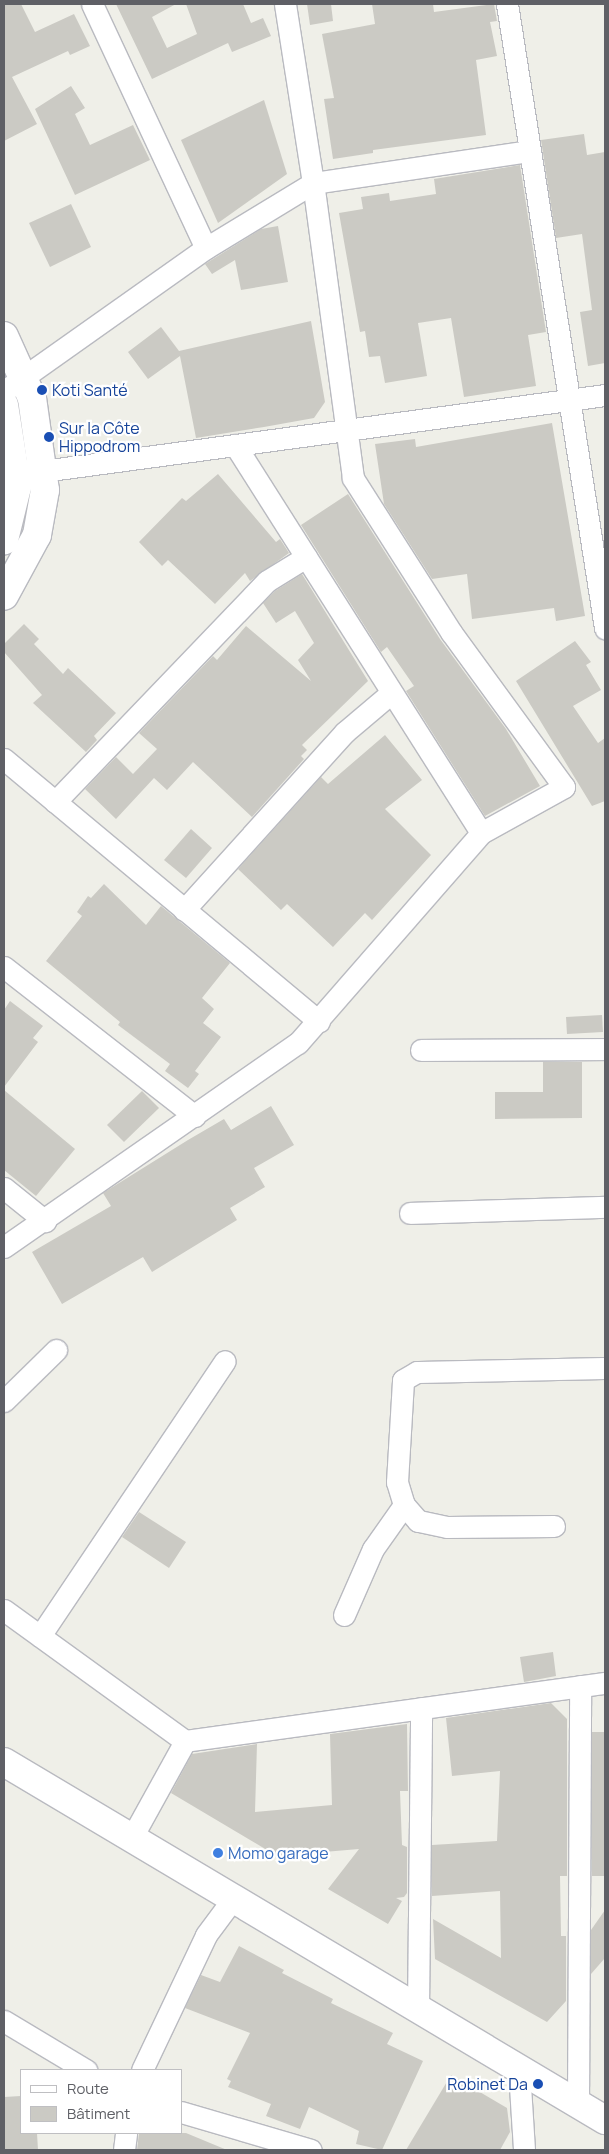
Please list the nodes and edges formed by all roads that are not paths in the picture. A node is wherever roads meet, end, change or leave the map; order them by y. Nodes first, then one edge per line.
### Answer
1 (92, 4) edge
2 (285, 4) edge
3 (507, 4) edge
4 (530, 151) junction
5 (313, 183) junction
6 (206, 248) junction
7 (4, 336) edge
8 (14, 384) edge
9 (605, 394) edge
10 (569, 399) junction
11 (4, 405) edge
12 (348, 430) junction
13 (235, 445) junction
14 (43, 471) junction
15 (15, 475) junction
16 (596, 507) edge
17 (4, 540) edge
18 (306, 557) junction
19 (4, 596) edge
20 (605, 628) edge
21 (391, 693) junction
22 (4, 759) edge
23 (55, 802) junction
24 (481, 833) junction
25 (184, 910) junction
26 (4, 967) edge
27 (319, 1021) junction
28 (605, 1049) edge
29 (421, 1050) dead end
30 (194, 1116) junction
31 (4, 1188) edge
32 (605, 1207) edge
33 (410, 1212) dead end
34 (45, 1221) junction
35 (4, 1247) edge
36 (56, 1350) dead end
37 (225, 1361) dead end
38 (605, 1368) edge
39 (4, 1401) edge
40 (404, 1505) junction
41 (554, 1526) dead end
42 (4, 1610) edge
43 (344, 1615) dead end
44 (40, 1636) junction
45 (605, 1683) edge
46 (580, 1686) junction
47 (421, 1708) junction
48 (185, 1741) junction
49 (4, 1762) edge
50 (131, 1839) junction
51 (232, 1900) junction
52 (418, 2010) junction
53 (4, 2021) edge
54 (84, 2069) edge
55 (142, 2069) edge
56 (519, 2070) junction
57 (578, 2105) junction
58 (182, 2112) edge
59 (605, 2120) edge
60 (126, 2134) edge
61 (124, 2150) edge
62 (311, 2150) edge
63 (524, 2150) edge

1 - 6 street
2 - 5 street
3 - 4 street
4 - 5 street
4 - 10 street
5 - 6 street
5 - 12 street
6 - 8 street
7 - 8 street
8 - 14 street
9 - 10 street
10 - 12 street
10 - 16 street
11 - 15 street
12 - 13 street
12 - 24 street
13 - 14 street
13 - 18 street
14 - 15 street
14 - 19 street
15 - 17 street
16 - 20 street
18 - 21 street
18 - 23 street
21 - 24 street
21 - 25 street
22 - 23 street
23 - 25 street
24 - 27 street
25 - 27 street
26 - 30 street
27 - 30 street
28 - 29 street
30 - 34 street
31 - 34 street
32 - 33 street
34 - 35 street
36 - 39 street
37 - 44 street
38 - 40 street
40 - 41 street
40 - 43 street
42 - 44 street
44 - 48 street
45 - 46 street
46 - 47 street
46 - 57 street
47 - 48 street
47 - 52 street
48 - 50 street
49 - 50 street
50 - 51 street
51 - 52 street
51 - 55 street
52 - 56 street
53 - 54 street
56 - 57 street
56 - 63 street
57 - 59 street
58 - 62 street
60 - 61 street

